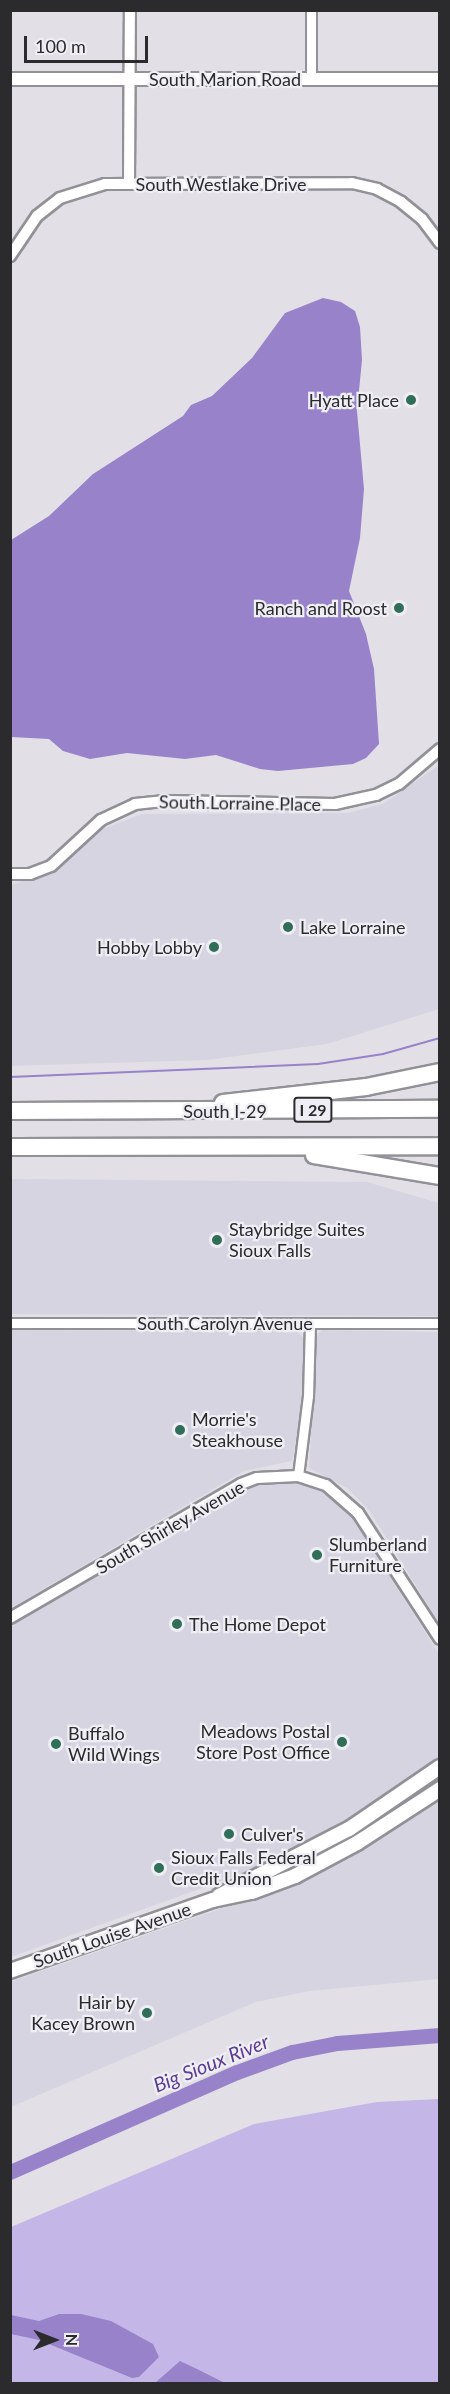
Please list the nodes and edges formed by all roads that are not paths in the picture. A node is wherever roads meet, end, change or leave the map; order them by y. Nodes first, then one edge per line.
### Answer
1 (130, 10) edge
2 (311, 10) edge
3 (10, 79) edge
4 (129, 79) junction
5 (311, 79) junction
6 (440, 79) edge
7 (129, 184) junction
8 (440, 243) edge
9 (10, 256) edge
10 (440, 749) edge
11 (10, 874) edge
12 (440, 1072) edge
13 (440, 1109) edge
14 (10, 1111) edge
15 (186, 1111) junction
16 (440, 1146) edge
17 (10, 1147) edge
18 (220, 1147) junction
19 (440, 1176) edge
20 (10, 1323) edge
21 (310, 1323) junction
22 (440, 1323) edge
23 (298, 1476) junction
24 (10, 1618) edge
25 (440, 1639) edge
26 (440, 1767) edge
27 (440, 1789) edge
28 (213, 1900) junction
29 (10, 1971) edge

1 - 4 street
2 - 5 street
3 - 4 main road, South Marion Road
4 - 5 main road, South Marion Road
4 - 7 street
5 - 6 main road, South Marion Road
7 - 8 street, South Westlake Drive
7 - 9 street, South Westlake Drive
10 - 11 street, South Lorraine Place
12 - 15 highway
13 - 15 highway, South I-29 / I 29
14 - 15 highway, South I-29 / I 29
16 - 18 highway, South I-29 / I 29
17 - 18 highway, South I-29 / I 29
18 - 19 highway
20 - 21 street, South Carolyn Avenue
21 - 22 street, South Carolyn Avenue
21 - 23 street
23 - 24 street, South Shirley Avenue
23 - 25 street, South Shirley Avenue
26 - 28 main road, South Louise Avenue
27 - 28 main road, South Louise Avenue
28 - 29 main road, South Louise Avenue

